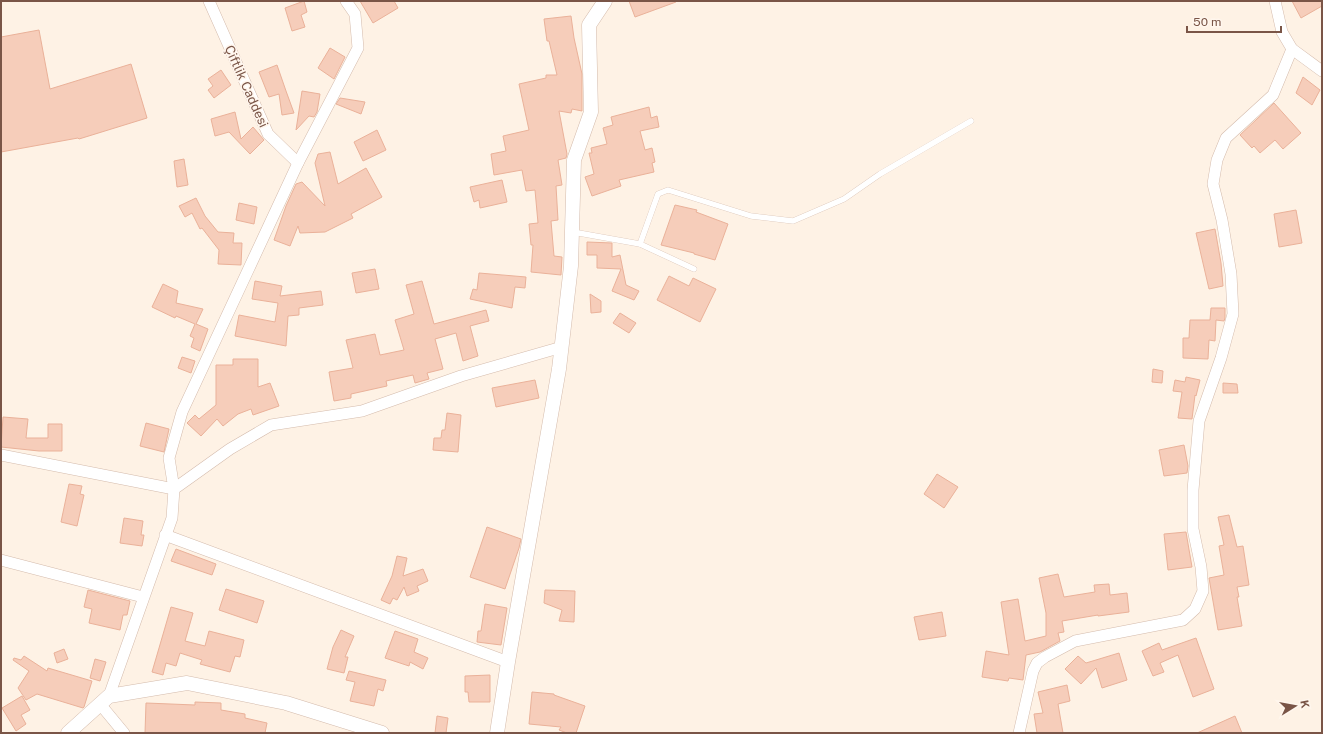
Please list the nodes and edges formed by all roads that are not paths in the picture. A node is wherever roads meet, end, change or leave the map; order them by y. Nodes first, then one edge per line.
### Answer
1 (209, 1) edge
2 (346, 1) edge
3 (605, 1) edge
4 (1275, 1) edge
5 (1292, 49) junction
6 (1322, 71) edge
7 (971, 121) dead end
8 (298, 163) junction
9 (572, 232) junction
10 (640, 244) junction
11 (694, 269) dead end
12 (562, 347) junction
13 (1, 455) edge
14 (174, 489) junction
15 (166, 535) junction
16 (1, 560) edge
17 (143, 597) junction
18 (508, 662) junction
19 (105, 700) junction
20 (68, 733) edge
21 (124, 733) edge
22 (382, 733) edge
23 (497, 733) edge
24 (1019, 733) edge

1 - 8 street, Çiftlik Caddesi
2 - 8 street
3 - 9 street
4 - 5 street
5 - 6 street
5 - 24 street
7 - 10 lane
8 - 14 street
9 - 10 lane
9 - 12 street
10 - 11 lane
12 - 14 street
12 - 18 street
13 - 14 street
14 - 15 street
15 - 17 street
15 - 18 street
16 - 17 street
17 - 19 street
18 - 23 street
19 - 20 street
19 - 21 street
19 - 22 street

